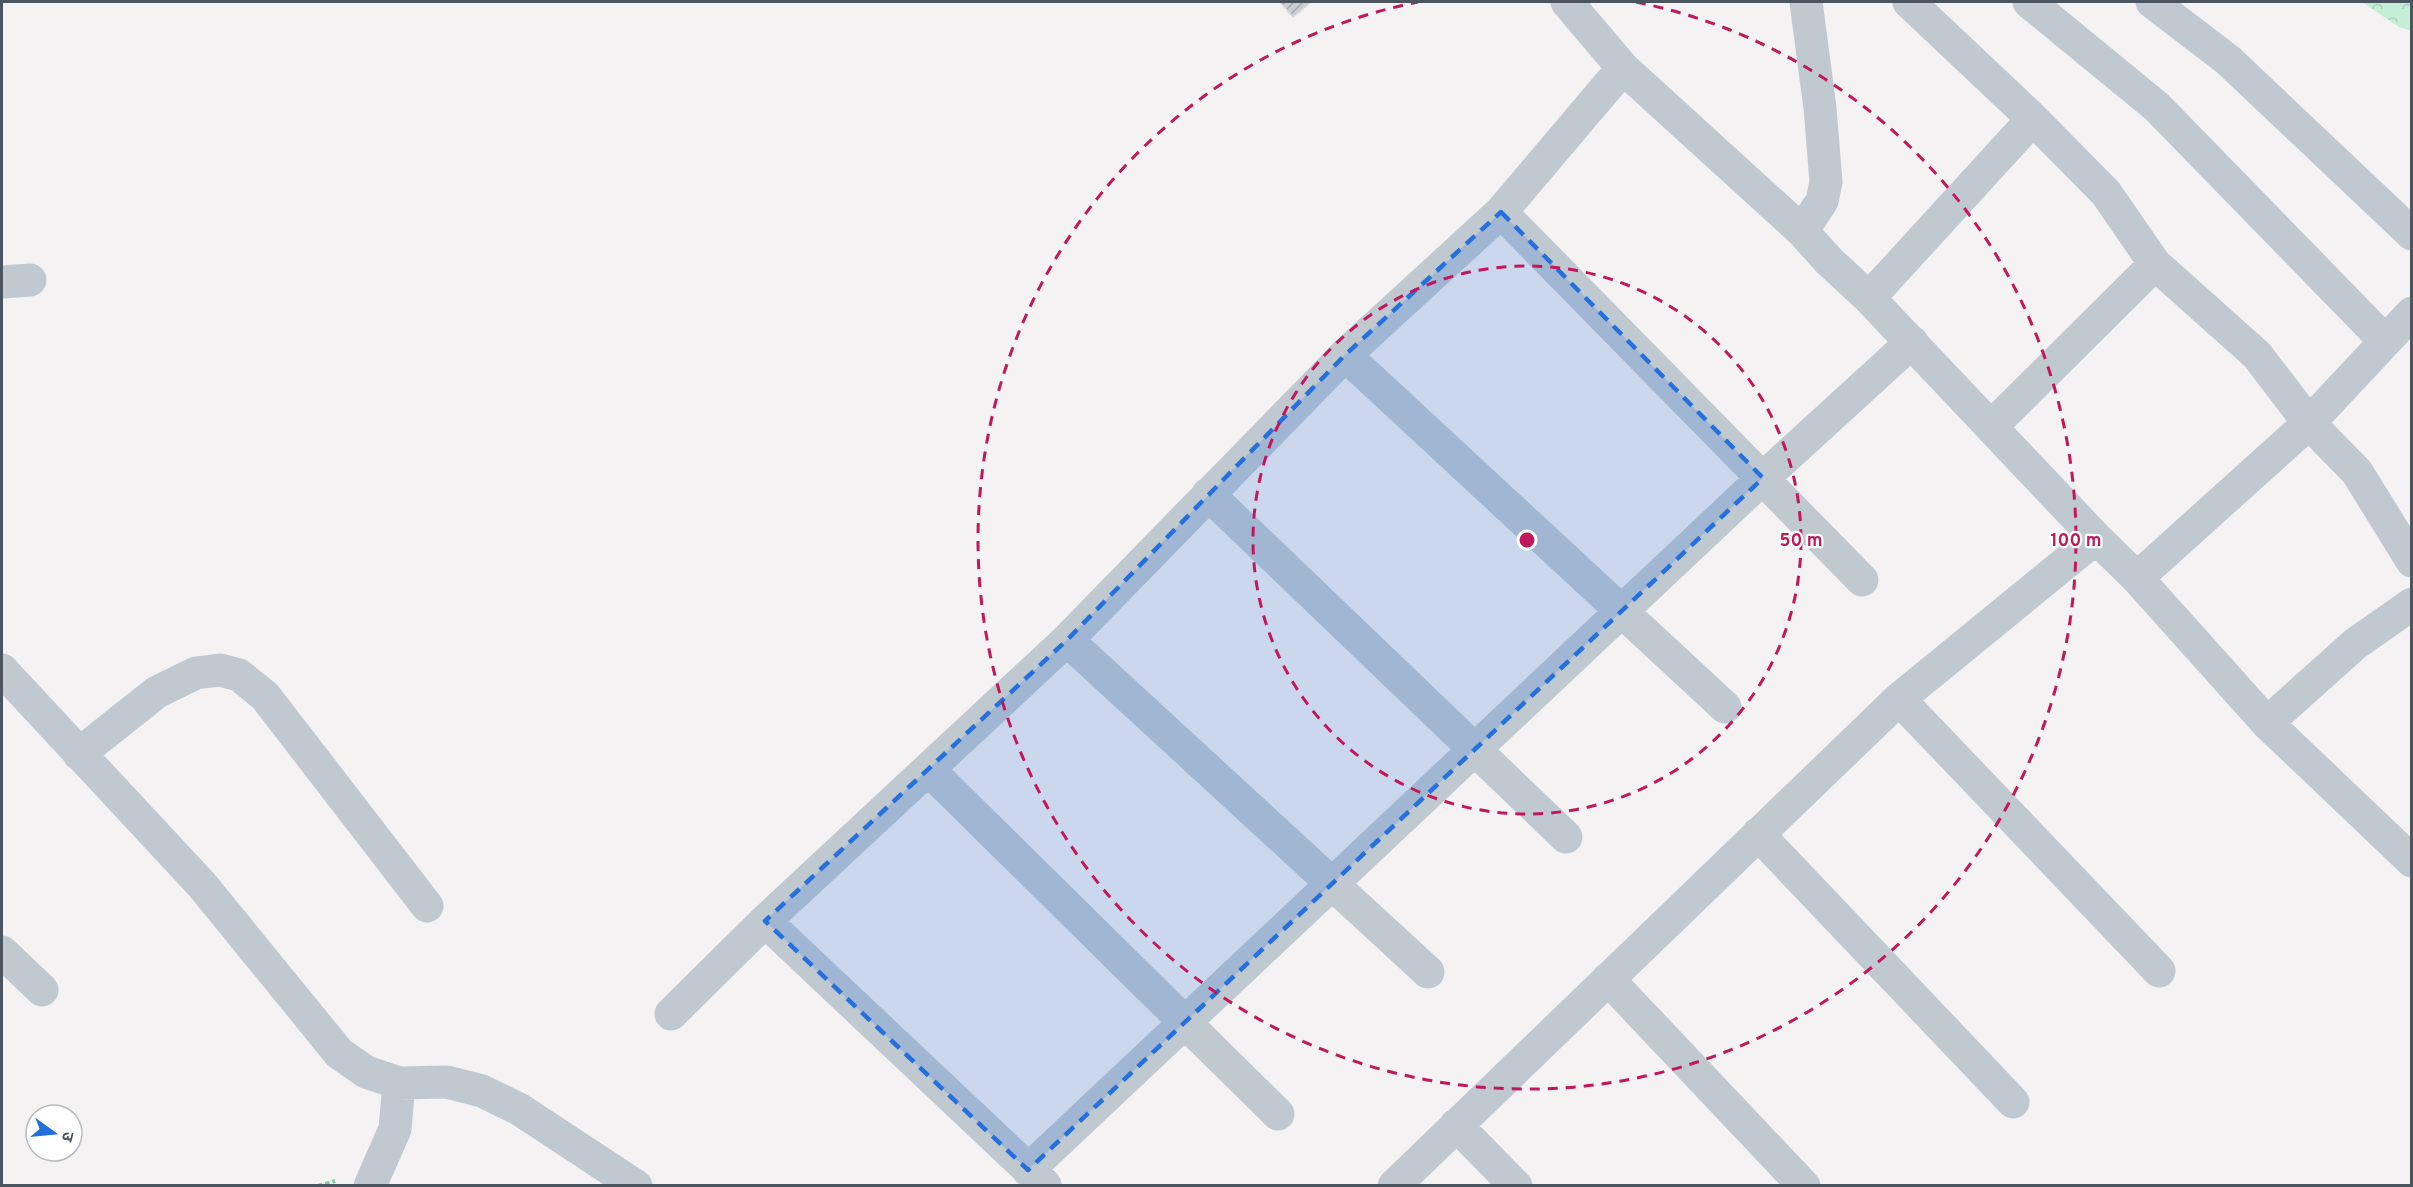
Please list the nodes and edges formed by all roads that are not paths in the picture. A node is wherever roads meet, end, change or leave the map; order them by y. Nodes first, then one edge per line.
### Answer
1 (1568, 2) edge
2 (1806, 2) edge
3 (1911, 2) edge
4 (2030, 2) edge
5 (2152, 2) edge
6 (1623, 68) junction
7 (2032, 119) junction
8 (1501, 212) junction
9 (1802, 231) junction
10 (2412, 234) edge
11 (2156, 264) junction
12 (1869, 298) junction
13 (2412, 313) edge
14 (2385, 341) junction
15 (1912, 342) junction
16 (1345, 356) junction
17 (2308, 423) junction
18 (1992, 427) junction
19 (1762, 478) junction
20 (1208, 495) junction
21 (2096, 538) junction
22 (2412, 561) edge
23 (2137, 578) junction
24 (1862, 580) dead end
25 (2412, 604) edge
26 (1621, 611) junction
27 (1066, 640) junction
28 (2, 670) edge
29 (1899, 699) junction
30 (1725, 707) dead end
31 (2267, 723) junction
32 (1475, 750) junction
33 (79, 754) junction
34 (929, 770) junction
35 (1758, 834) junction
36 (1566, 837) dead end
37 (2412, 861) edge
38 (1332, 884) junction
39 (427, 906) dead end
40 (765, 921) junction
41 (2, 952) edge
42 (2159, 971) dead end
43 (1428, 972) dead end
44 (1608, 979) junction
45 (42, 990) dead end
46 (670, 1014) dead end
47 (1185, 1023) junction
48 (399, 1083) junction
49 (2013, 1102) dead end
50 (1278, 1114) dead end
51 (1456, 1125) junction
52 (1037, 1178) edge
53 (370, 1185) edge
54 (636, 1185) edge
55 (1394, 1185) edge
56 (1516, 1185) edge
57 (1804, 1185) edge

1 - 6 street
2 - 9 street
3 - 7 street
4 - 14 street
5 - 10 street
6 - 8 street
6 - 9 street
7 - 11 street
7 - 12 street
8 - 16 street
8 - 19 street
9 - 12 street
11 - 17 street
11 - 18 street
12 - 15 street
13 - 14 street
14 - 17 street
15 - 18 street
15 - 19 street
16 - 20 street
16 - 26 street
17 - 22 street
17 - 23 street
18 - 21 street
19 - 24 street
19 - 26 street
20 - 27 street
20 - 32 street
21 - 23 street
21 - 29 street
23 - 31 street
25 - 31 street
26 - 30 street
26 - 32 street
27 - 34 street
27 - 38 street
28 - 33 street
29 - 35 street
29 - 42 street
31 - 37 street
32 - 36 street
32 - 38 street
33 - 39 street
33 - 48 street
34 - 40 street
34 - 47 street
35 - 44 street
35 - 49 street
38 - 43 street
38 - 47 street
40 - 46 street
40 - 52 street
41 - 45 street
44 - 51 street
44 - 57 street
47 - 50 street
47 - 52 street
48 - 53 street
48 - 54 street
51 - 55 street
51 - 56 street

